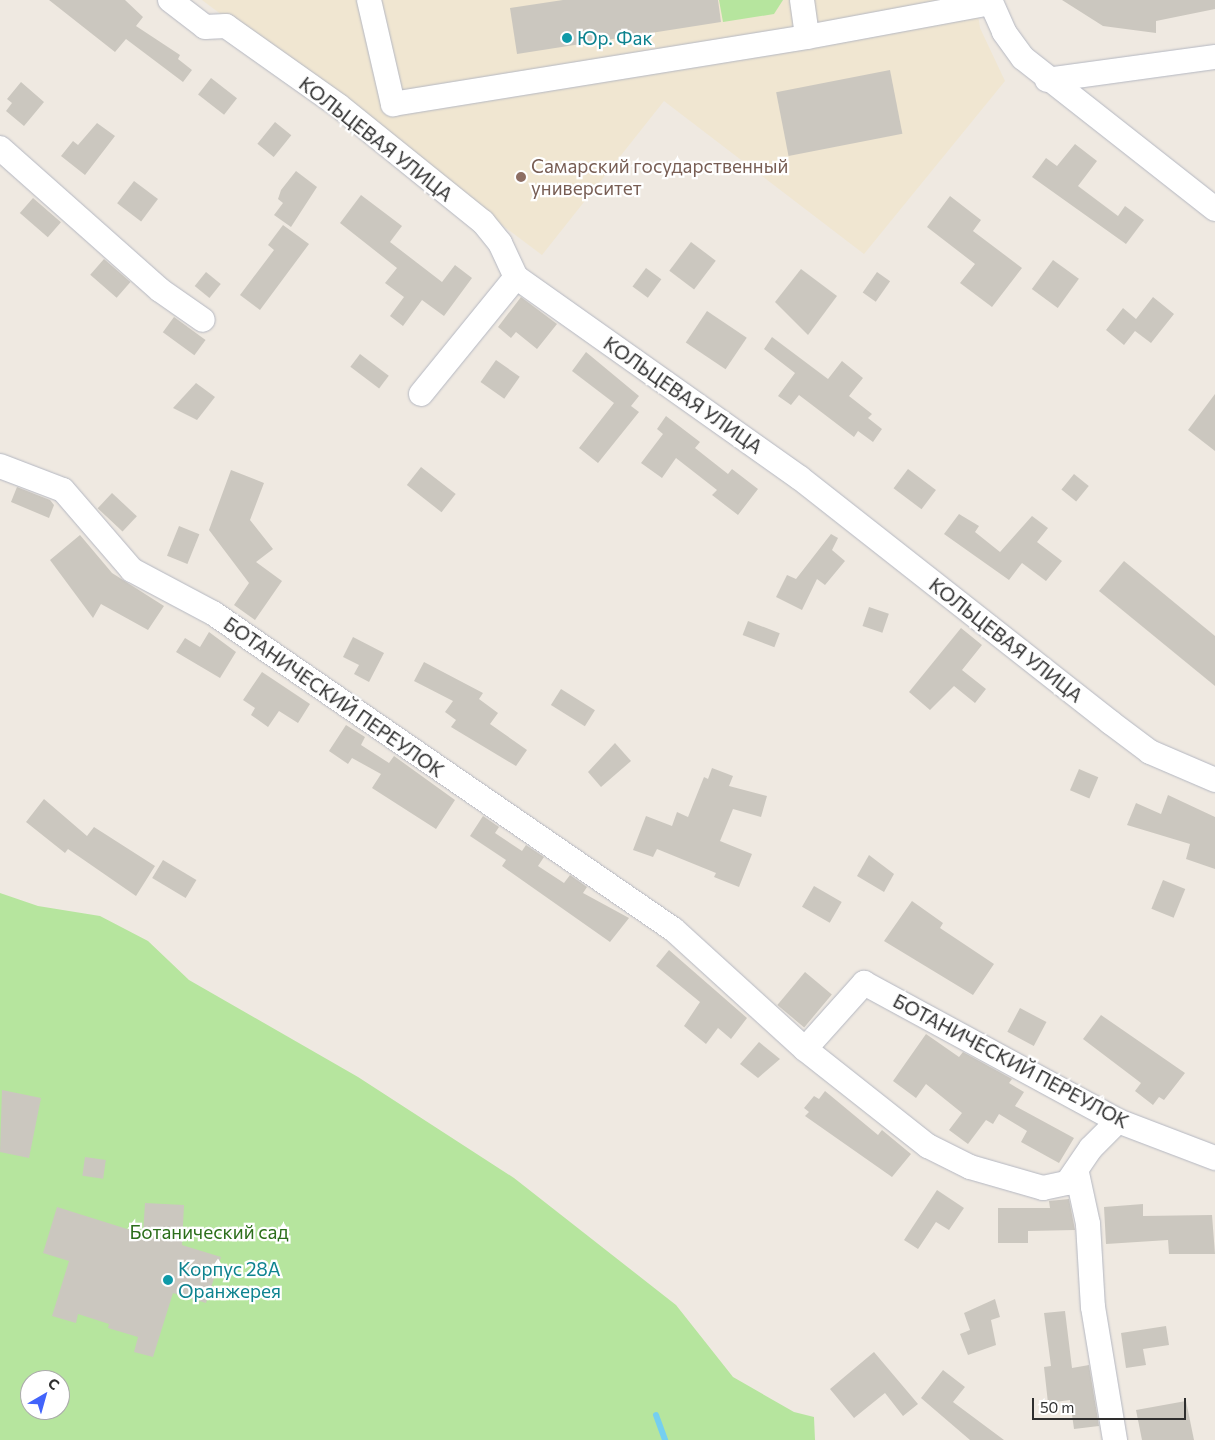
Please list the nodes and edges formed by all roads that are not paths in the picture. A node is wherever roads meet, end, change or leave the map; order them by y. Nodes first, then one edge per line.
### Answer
1 (170, 0) edge
2 (369, 0) edge
3 (802, 0) edge
4 (991, 2) edge
5 (807, 38) junction
6 (1215, 57) edge
7 (1047, 80) junction
8 (0, 148) edge
9 (1215, 209) edge
10 (516, 277) junction
11 (203, 320) dead end
12 (421, 394) dead end
13 (0, 466) edge
14 (1215, 780) edge
15 (805, 1049) junction
16 (1118, 1121) junction
17 (1215, 1158) edge
18 (1077, 1173) junction
19 (1116, 1440) edge

1 - 10 street, КОЛЬЦЕВАЯ УЛИЦА
2 - 5 street
3 - 5 street
4 - 5 street
4 - 7 street
6 - 7 street
7 - 9 street
8 - 11 street
10 - 12 street
10 - 14 street, КОЛЬЦЕВАЯ УЛИЦА
13 - 15 street, БОТАНИЧЕСКИЙ ПЕРЕУЛОК
15 - 16 street, БОТАНИЧЕСКИЙ ПЕРЕУЛОК
15 - 18 street, БОТАНИЧЕСКИЙ ПЕРЕУЛОК
16 - 17 street, БОТАНИЧЕСКИЙ ПЕРЕУЛОК
16 - 18 street
18 - 19 street

